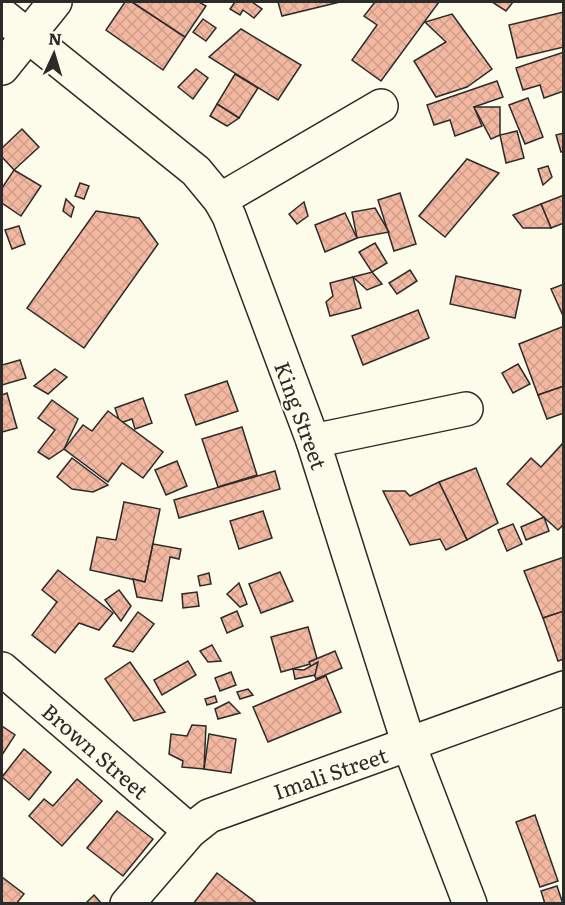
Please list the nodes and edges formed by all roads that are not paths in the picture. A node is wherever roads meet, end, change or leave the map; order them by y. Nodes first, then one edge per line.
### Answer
1 (55, 2) edge
2 (2, 15) edge
3 (28, 36) junction
4 (2, 69) edge
5 (381, 106) dead end
6 (220, 200) junction
7 (466, 409) dead end
8 (313, 441) junction
9 (2, 669) edge
10 (564, 687) edge
11 (409, 745) junction
12 (190, 831) junction
13 (128, 903) edge
14 (470, 903) edge

1 - 3 street
2 - 3 street, King Street
3 - 4 street
3 - 6 street, King Street
5 - 6 street
6 - 8 street, King Street
7 - 8 street
8 - 11 street, King Street
9 - 12 street, Brown Street
10 - 11 street, Imali Street
11 - 12 street, Imali Street
11 - 14 street, King Street
12 - 13 street, Imali Street

